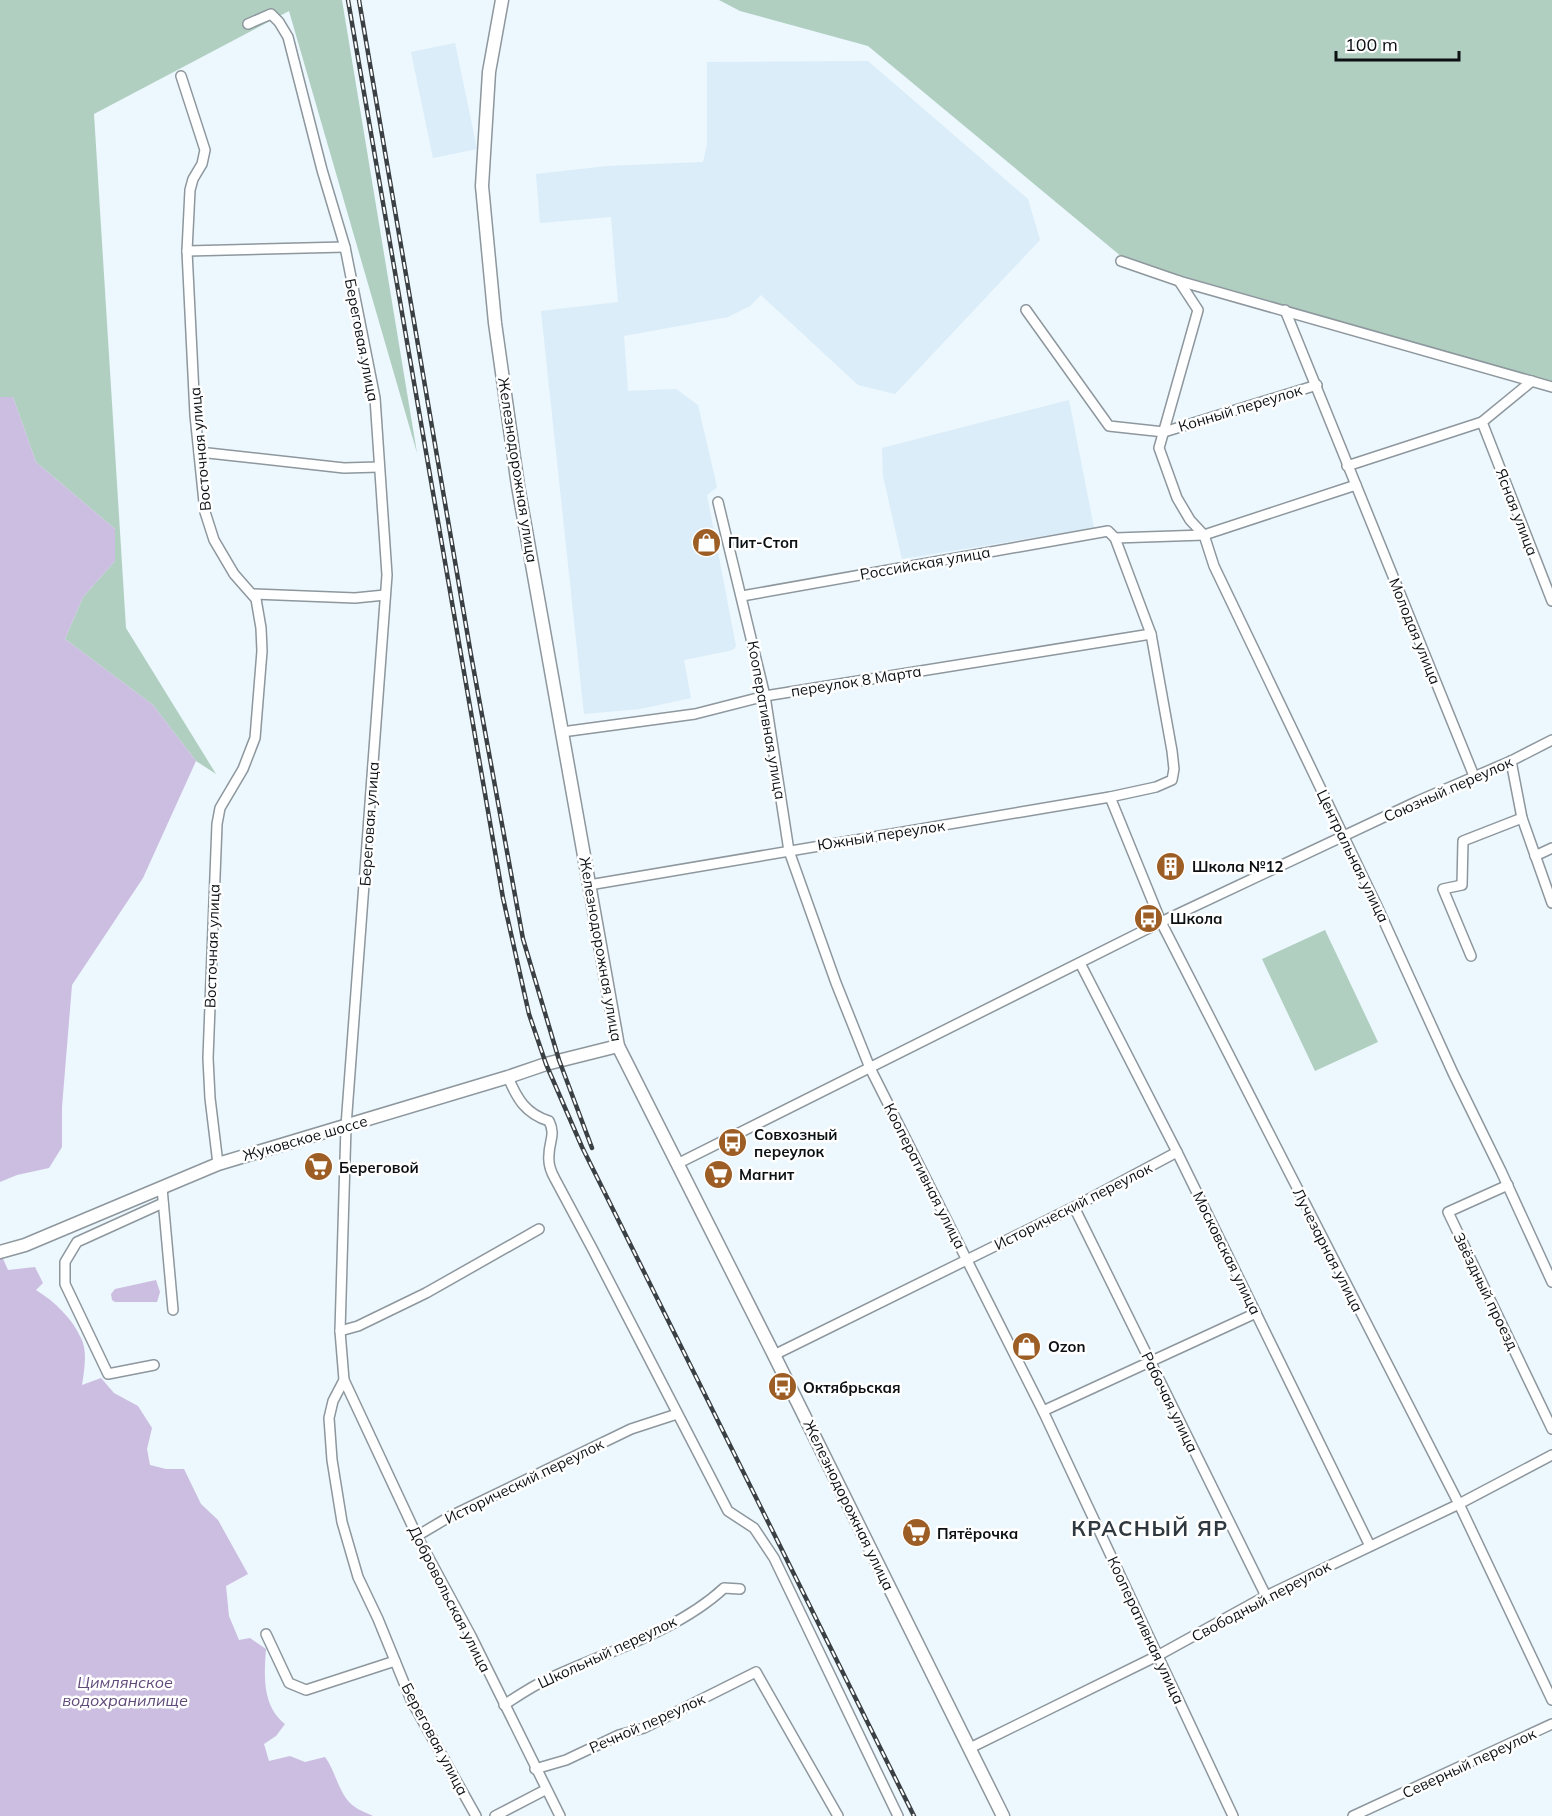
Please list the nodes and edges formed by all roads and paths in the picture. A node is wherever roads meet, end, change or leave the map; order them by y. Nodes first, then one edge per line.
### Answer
1 (502, 0) edge
2 (248, 24) dead end
3 (181, 76) dead end
4 (345, 247) junction
5 (187, 251) junction
6 (1121, 261) dead end
7 (1179, 281) junction
8 (1026, 310) dead end
9 (1285, 310) junction
10 (1532, 381) junction
11 (1317, 385) junction
12 (1552, 387) edge
13 (1482, 423) junction
14 (1164, 432) junction
15 (199, 452) junction
16 (1347, 466) junction
17 (379, 467) junction
18 (1356, 485) junction
19 (717, 502) dead end
20 (1204, 534) junction
21 (1115, 538) junction
22 (252, 594) junction
23 (385, 595) junction
24 (742, 596) junction
25 (1552, 601) edge
26 (1151, 634) junction
27 (765, 696) junction
28 (562, 732) junction
29 (1552, 740) edge
30 (1511, 761) junction
31 (1474, 776) junction
32 (1110, 797) junction
33 (1522, 818) junction
34 (1344, 837) junction
35 (1552, 848) edge
36 (789, 850) junction
37 (1534, 856) junction
38 (589, 885) junction
39 (1552, 903) edge
40 (1161, 922) junction
41 (1471, 956) dead end
42 (1080, 963) junction
43 (618, 1046) junction
44 (870, 1068) junction
45 (508, 1077) junction
46 (346, 1126) junction
47 (1177, 1152) junction
48 (218, 1164) junction
49 (677, 1164) junction
50 (1508, 1185) junction
51 (162, 1188) junction
52 (164, 1203) junction
53 (1074, 1207) junction
54 (539, 1229) dead end
55 (0, 1252) edge
56 (967, 1259) junction
57 (1552, 1282) edge
58 (173, 1310) dead end
59 (1256, 1312) junction
60 (340, 1331) junction
61 (774, 1355) junction
62 (1150, 1362) junction
63 (154, 1365) dead end
64 (344, 1380) junction
65 (1043, 1411) junction
66 (677, 1414) junction
67 (1552, 1429) edge
68 (1552, 1455) edge
69 (1458, 1504) junction
70 (417, 1536) junction
71 (1370, 1546) junction
72 (740, 1590) dead end
73 (1266, 1596) junction
74 (266, 1634) dead end
75 (1159, 1655) junction
76 (395, 1660) junction
77 (1552, 1700) edge
78 (504, 1705) junction
79 (1552, 1724) edge
80 (970, 1748) junction
81 (535, 1769) junction
82 (545, 1790) junction
83 (476, 1816) edge
84 (495, 1816) edge
85 (560, 1816) edge
86 (838, 1816) edge
87 (898, 1816) edge
88 (1003, 1816) edge
89 (1233, 1816) edge
90 (1353, 1816) edge

1 - 28 main road, Железнодорожная улица
2 - 4 street, Береговая улица
3 - 5 street, Восточная улица
4 - 5 street
4 - 17 street, Береговая улица
5 - 15 street, Восточная улица
6 - 7 street
7 - 9 street
7 - 14 street, Центральная улица
8 - 14 street
9 - 10 street
9 - 11 street, Молодая улица
10 - 12 street
10 - 13 street
11 - 14 street, Конный переулок
11 - 16 street, Молодая улица
13 - 16 street
13 - 25 street, Ясная улица
14 - 20 street, Центральная улица
15 - 17 street
15 - 22 street, Восточная улица
16 - 18 street, Молодая улица
17 - 23 street, Береговая улица
18 - 20 street
18 - 31 street, Молодая улица
19 - 24 street, Кооперативная улица
20 - 21 street
20 - 34 street, Центральная улица
21 - 24 street, Российская улица
21 - 26 street
22 - 23 street
22 - 48 street, Восточная улица
23 - 46 street, Береговая улица
24 - 27 street, Кооперативная улица
26 - 27 street, переулок 8 Марта
26 - 32 street, Южный переулок
27 - 28 street, переулок 8 Марта
27 - 36 street, Кооперативная улица
28 - 38 main road, Железнодорожная улица
29 - 30 street, Союзный переулок
30 - 31 street, Союзный переулок
30 - 33 street
31 - 34 street, Союзный переулок
32 - 36 street, Южный переулок
32 - 40 street, Лучезарная улица
33 - 37 street
33 - 41 street
34 - 40 street
34 - 50 street, Центральная улица
35 - 37 street
36 - 38 street, Южный переулок
36 - 44 street, Кооперативная улица
37 - 39 street
38 - 43 main road, Железнодорожная улица
40 - 42 street
40 - 69 street, Лучезарная улица
42 - 44 street
42 - 47 street, Московская улица
43 - 45 main road, Жуковское шоссе
43 - 49 main road, Железнодорожная улица
44 - 49 street
44 - 56 street, Кооперативная улица
45 - 46 main road, Жуковское шоссе
45 - 66 street
46 - 48 main road, Жуковское шоссе
46 - 60 street, Береговая улица
47 - 53 street, Исторический переулок
47 - 59 street, Московская улица
48 - 51 main road, Жуковское шоссе
49 - 61 main road, Железнодорожная улица
50 - 57 street, Центральная улица
50 - 67 street, Звёздный проезд
51 - 52 street
51 - 55 main road, Жуковское шоссе
52 - 58 street
52 - 63 street
53 - 56 street, Исторический переулок
53 - 62 street, Рабочая улица
54 - 60 street
56 - 61 street, Исторический переулок
56 - 65 street, Кооперативная улица
59 - 62 street
59 - 71 street, Московская улица
60 - 64 street, Береговая улица
61 - 80 main road, Железнодорожная улица
62 - 65 street
62 - 73 street, Рабочая улица
64 - 70 street, Добровольская улица
64 - 76 street, Береговая улица
65 - 75 street, Кооперативная улица
66 - 70 street, Исторический переулок
66 - 87 street
68 - 69 street, Свободный переулок
69 - 71 street, Свободный переулок
69 - 77 street, Лучезарная улица
70 - 78 street, Добровольская улица
71 - 73 street, Свободный переулок
72 - 78 street, Школьный переулок
73 - 75 street, Свободный переулок
74 - 76 street
75 - 80 street, Свободный переулок
75 - 89 street, Кооперативная улица
76 - 83 street, Береговая улица
78 - 81 street, Добровольская улица
79 - 90 street, Северный переулок
80 - 88 main road, Железнодорожная улица
81 - 82 street, Добровольская улица
81 - 86 street, Речной переулок
82 - 84 street
82 - 85 street, Добровольская улица

